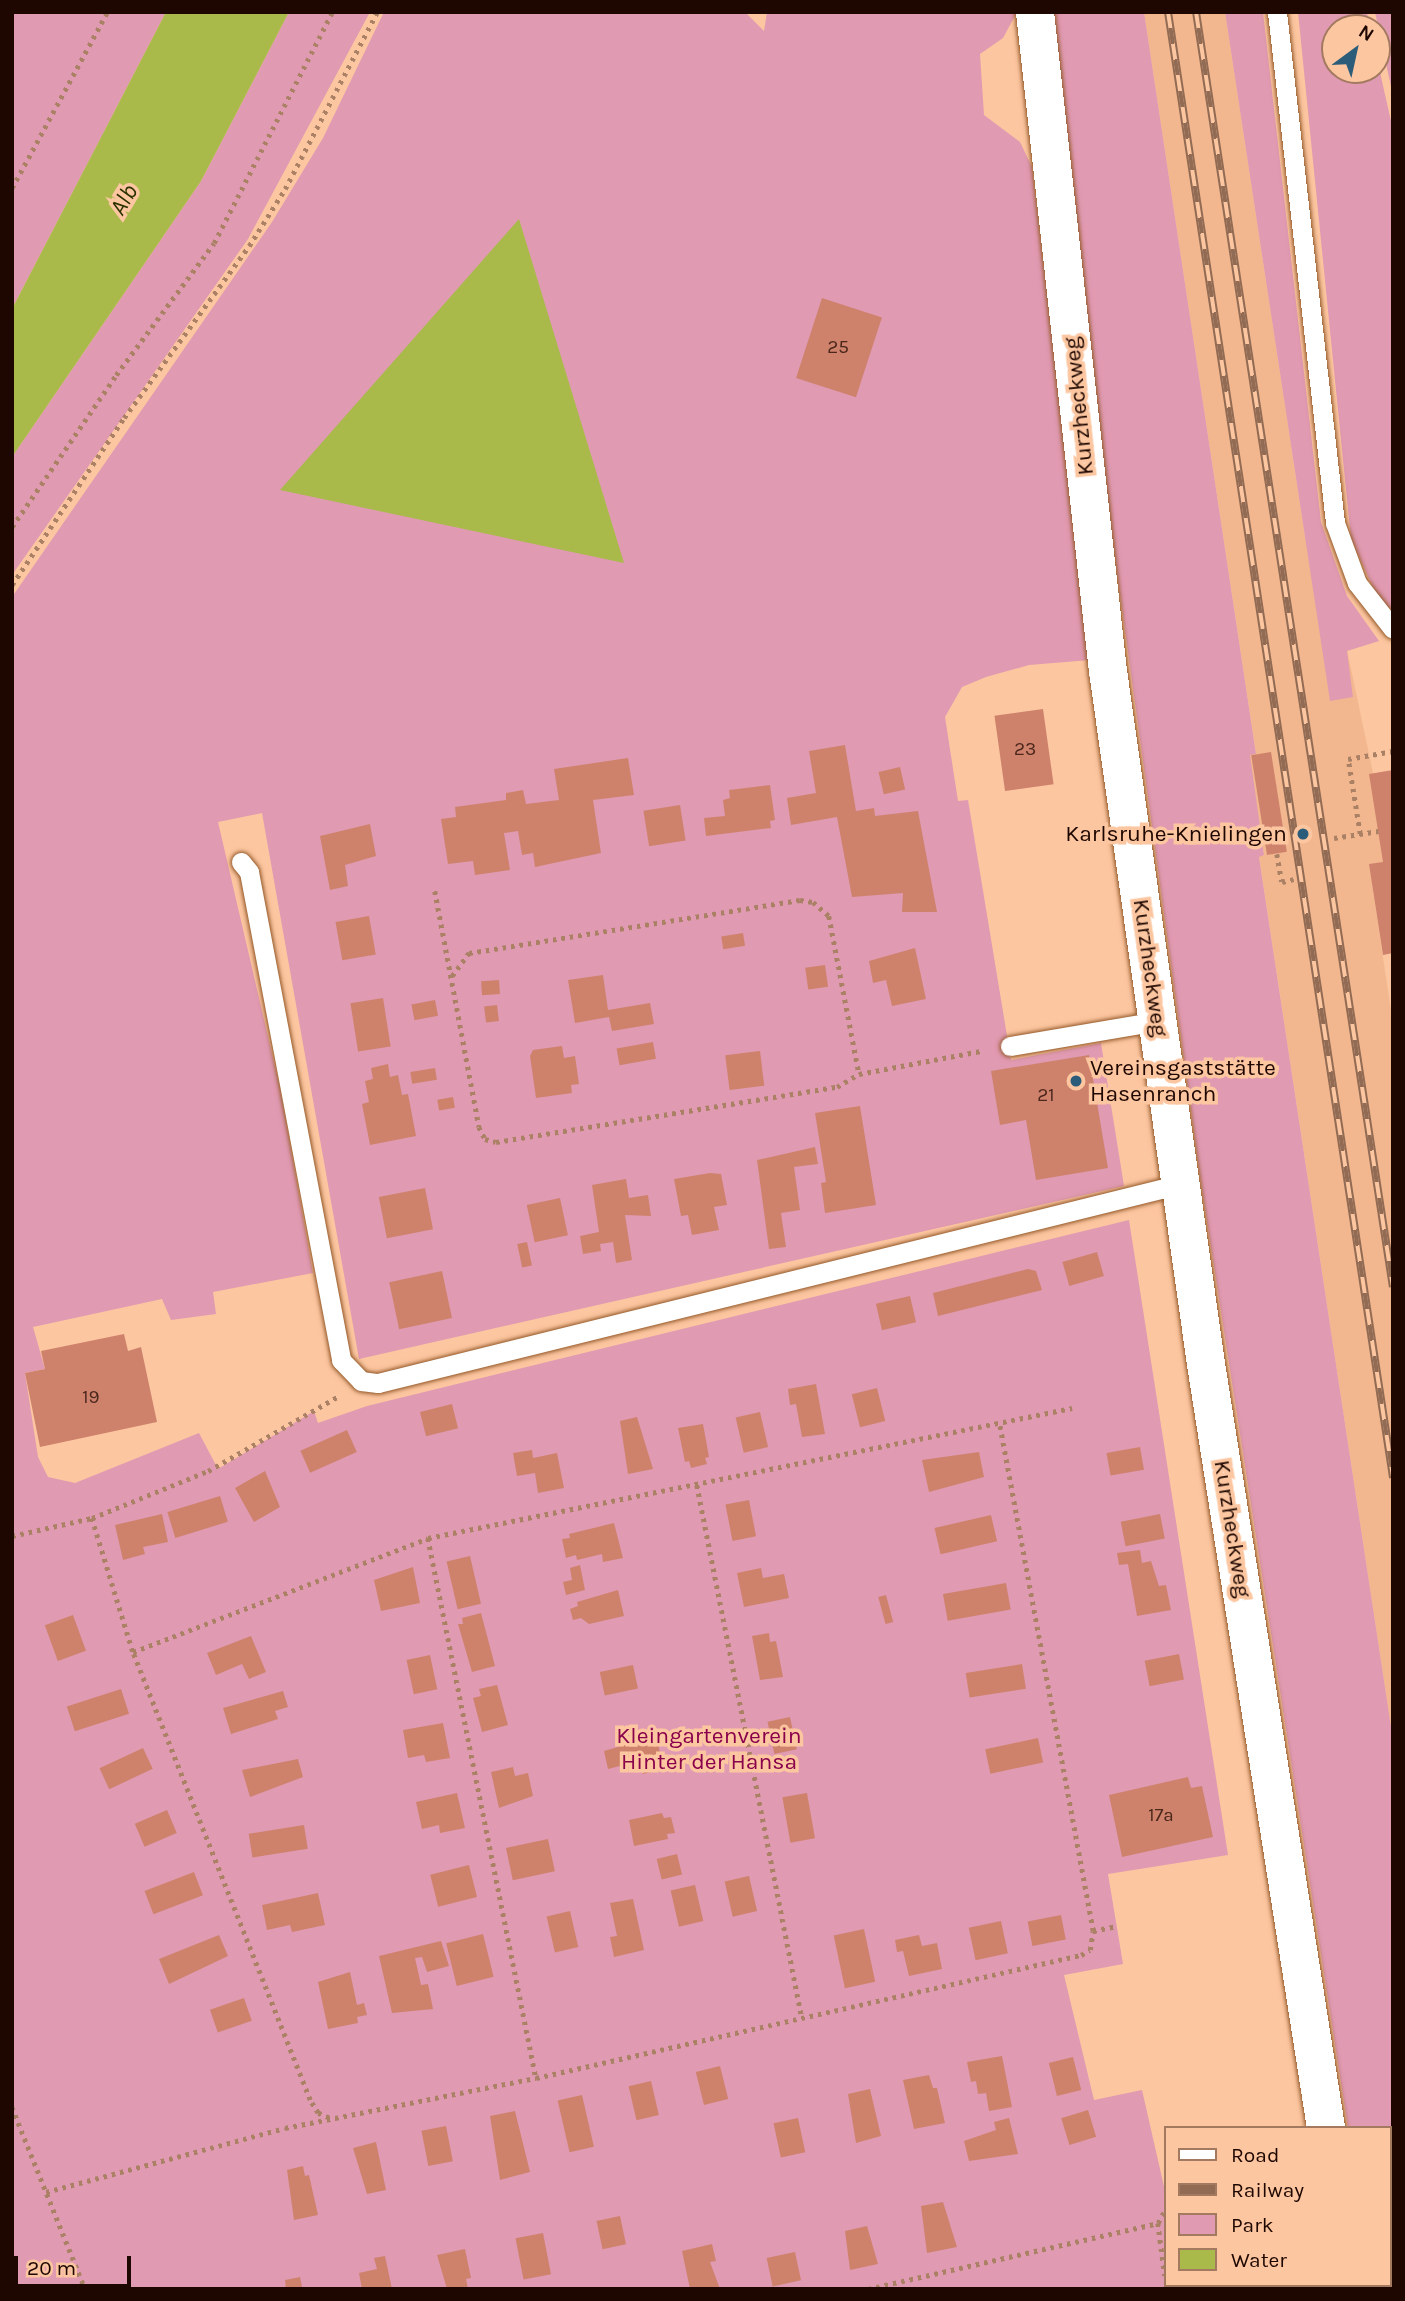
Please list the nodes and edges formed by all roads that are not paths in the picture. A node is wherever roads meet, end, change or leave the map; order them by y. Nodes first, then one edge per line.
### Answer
1 (1035, 12) edge
2 (1278, 12) edge
3 (1393, 629) edge
4 (241, 862) dead end
5 (1158, 1021) junction
6 (1010, 1046) road end
7 (1181, 1184) junction
8 (1326, 2126) edge

1 - 5 street, Kurzheckweg
2 - 3 lane
4 - 7 lane
5 - 6 lane
5 - 7 street, Kurzheckweg
7 - 8 street, Kurzheckweg

